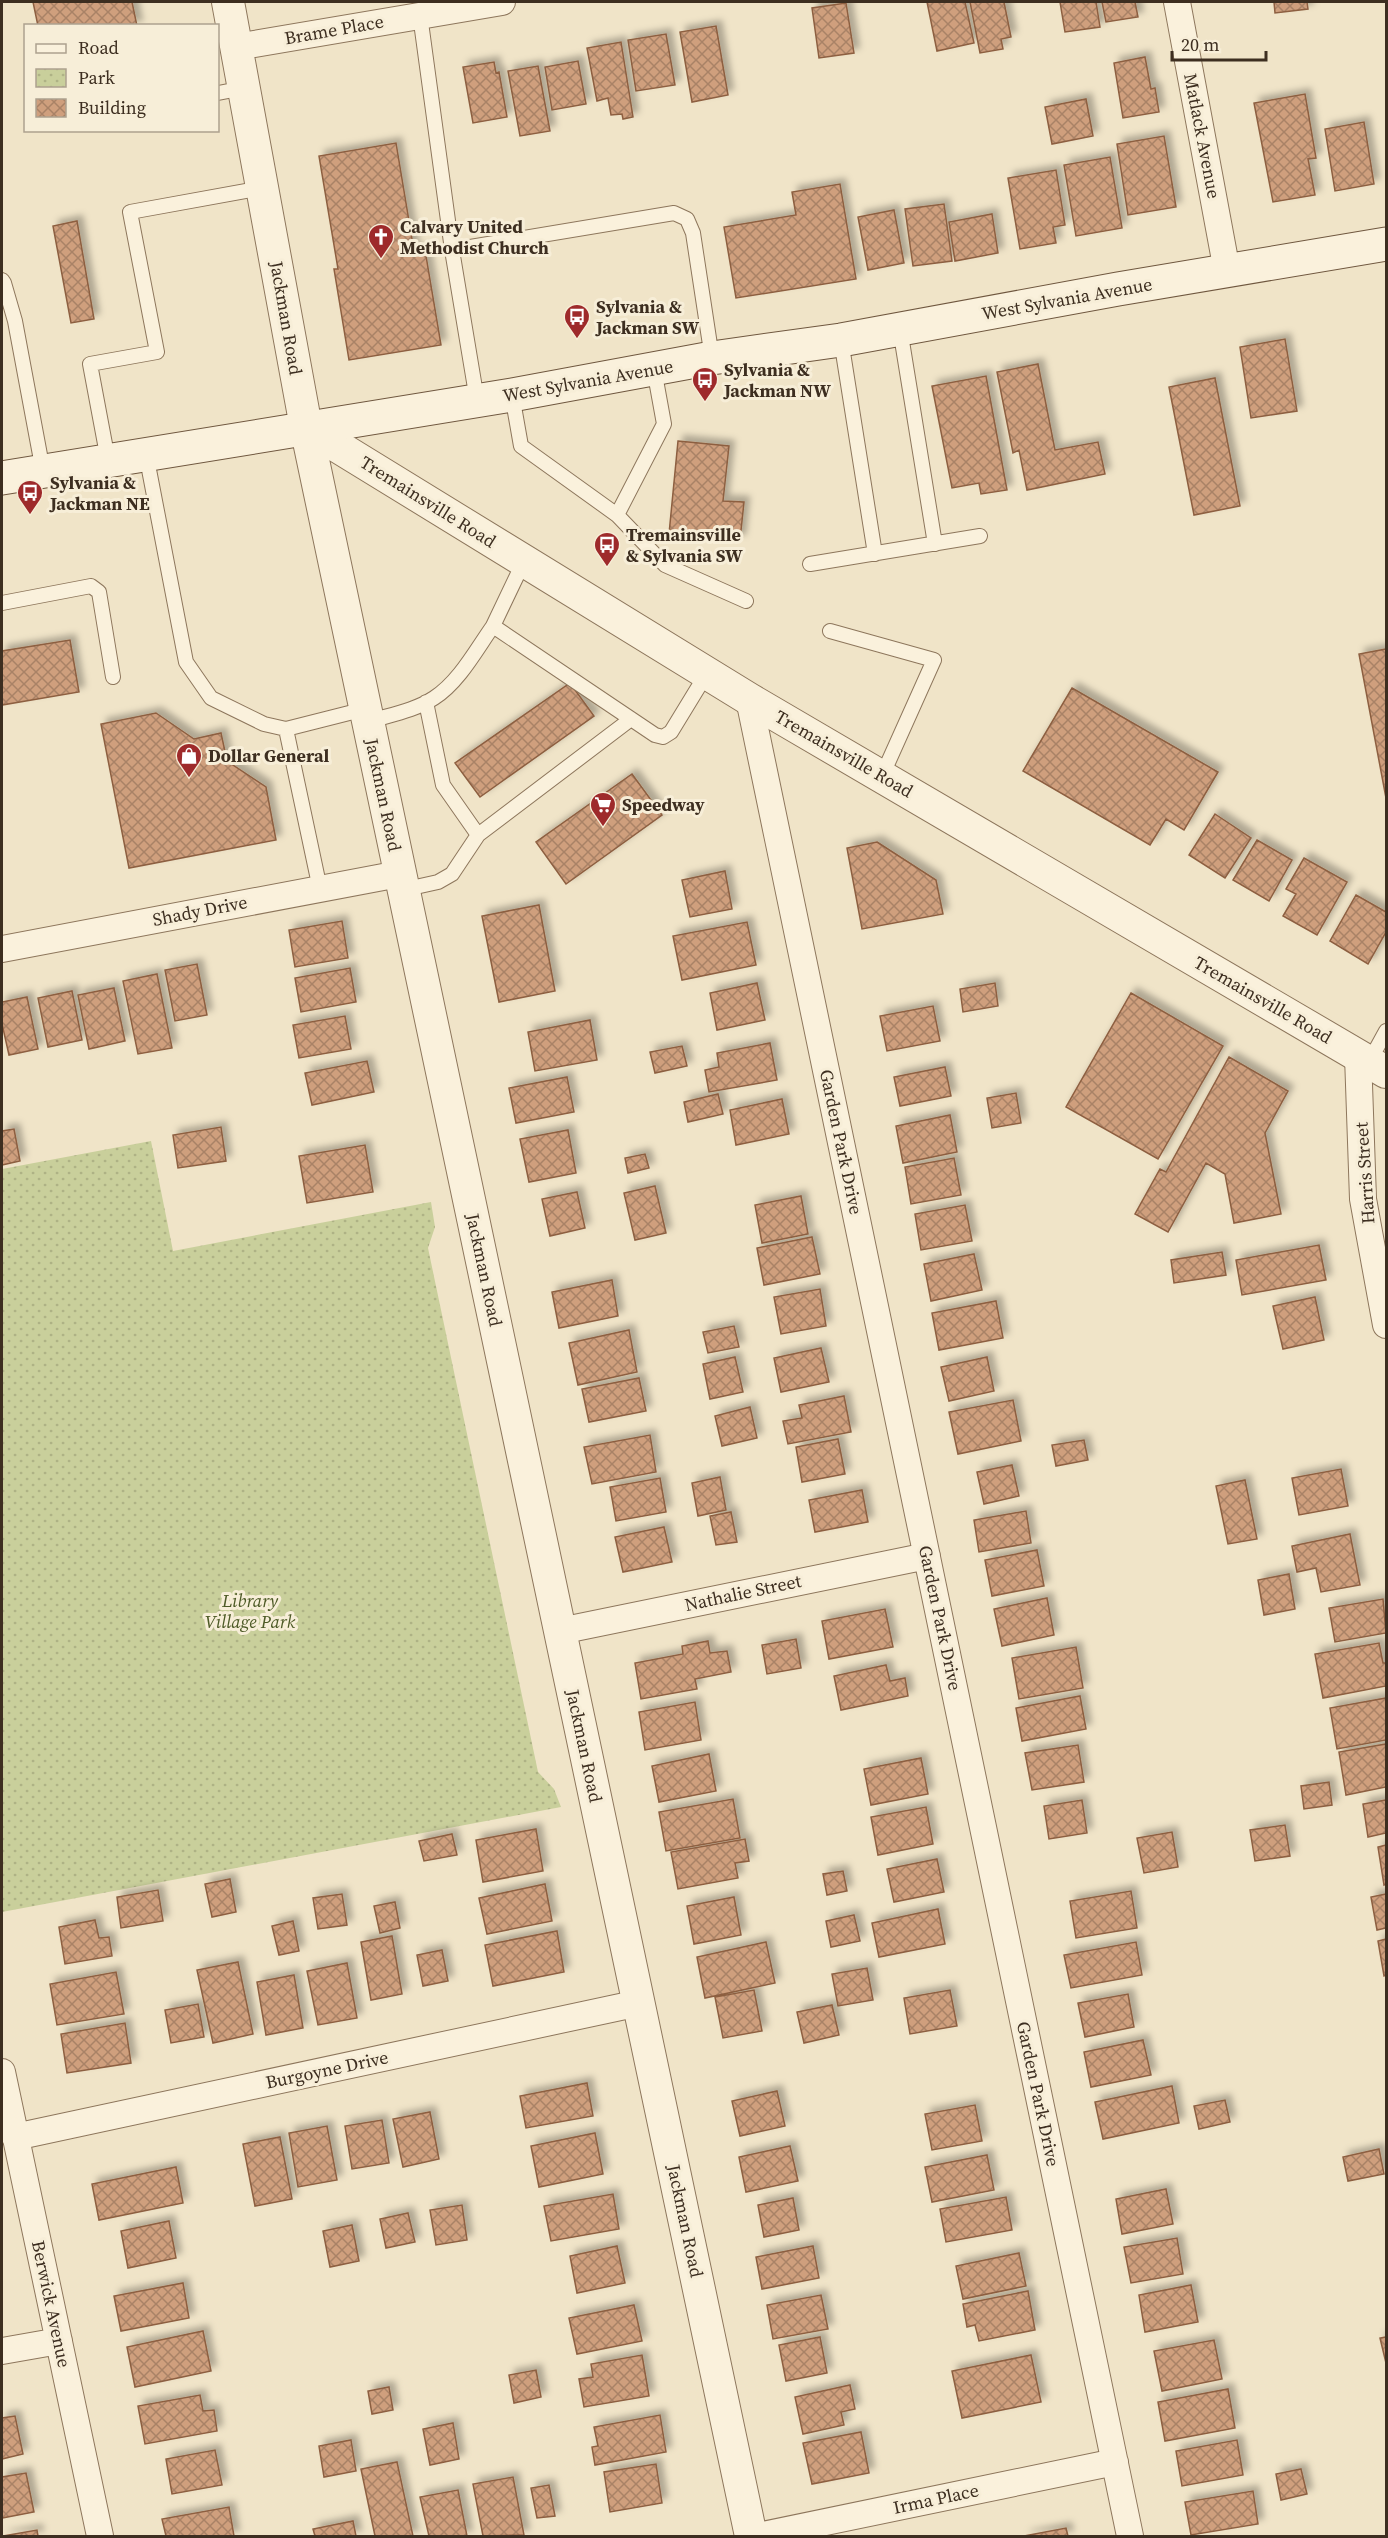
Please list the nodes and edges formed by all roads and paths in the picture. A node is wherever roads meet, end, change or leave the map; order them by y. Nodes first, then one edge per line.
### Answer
1 (228, 2) edge
2 (502, 2) edge
3 (1177, 2) edge
4 (420, 15) junction
5 (236, 47) junction
6 (231, 91) edge
7 (262, 188) junction
8 (1386, 244) edge
9 (452, 250) junction
10 (1227, 271) junction
11 (2, 280) edge
12 (900, 329) junction
13 (841, 340) junction
14 (712, 358) junction
15 (654, 369) junction
16 (512, 395) junction
17 (477, 400) junction
18 (306, 428) junction
19 (146, 454) junction
20 (108, 460) junction
21 (42, 471) junction
22 (2, 478) edge
23 (617, 515) junction
24 (980, 536) dead end
25 (935, 544) junction
26 (875, 554) junction
27 (524, 561) junction
28 (810, 564) dead end
29 (746, 601) dead end
30 (2, 603) edge
31 (493, 626) junction
32 (830, 631) dead end
33 (707, 673) junction
34 (113, 677) dead end
35 (749, 699) junction
36 (426, 702) junction
37 (366, 716) junction
38 (631, 719) junction
39 (286, 729) junction
40 (882, 776) junction
41 (478, 835) junction
42 (401, 882) junction
43 (320, 889) junction
44 (2, 949) edge
45 (1386, 1031) edge
46 (1371, 1063) edge
47 (1386, 1325) edge
48 (927, 1556) junction
49 (560, 1631) junction
50 (639, 2003) junction
51 (2, 2072) edge
52 (15, 2137) junction
53 (58, 2341) junction
54 (2, 2351) edge
55 (1115, 2462) junction
56 (100, 2536) edge
57 (751, 2536) edge
58 (758, 2536) edge
59 (1130, 2536) edge

1 - 5 street, Jackman Road
2 - 4 street, Brame Place
3 - 10 street, Matlack Avenue
4 - 5 street, Brame Place
4 - 9 lane
5 - 6 street, Jackman Road
6 - 7 street, Jackman Road
7 - 18 street, Jackman Road
7 - 20 lane
8 - 10 main road, West Sylvania Avenue
9 - 14 lane
9 - 17 lane
10 - 12 main road, West Sylvania Avenue
11 - 21 lane
12 - 13 main road, West Sylvania Avenue
12 - 25 lane
13 - 14 main road, West Sylvania Avenue
13 - 26 lane
14 - 15 main road, West Sylvania Avenue
15 - 16 main road, West Sylvania Avenue
15 - 23 lane
16 - 17 main road, West Sylvania Avenue
16 - 23 lane
17 - 18 main road, West Sylvania Avenue
18 - 19 main road, West Sylvania Avenue
18 - 27 street, Tremainsville Road
18 - 37 street, Jackman Road
19 - 20 main road, West Sylvania Avenue
19 - 39 lane
20 - 21 main road, West Sylvania Avenue
21 - 22 main road, West Sylvania Avenue
23 - 29 lane
24 - 25 lane
25 - 26 lane
26 - 28 lane
27 - 31 lane
27 - 33 street, Tremainsville Road
30 - 34 lane
31 - 36 lane
31 - 38 lane
32 - 40 lane
33 - 35 street, Tremainsville Road
33 - 38 lane
35 - 40 street, Tremainsville Road
35 - 48 street, Garden Park Drive
36 - 37 lane
36 - 41 lane
37 - 39 lane
37 - 42 street, Jackman Road
38 - 41 lane
39 - 43 lane
40 - 46 street, Tremainsville Road
41 - 42 lane
42 - 43 street, Shady Drive
42 - 49 street, Jackman Road
43 - 44 street, Shady Drive
45 - 46 lane
46 - 47 street, Harris Street
48 - 49 street, Nathalie Street
48 - 55 street, Garden Park Drive
49 - 50 street, Jackman Road
50 - 52 street, Burgoyne Drive
50 - 57 street, Jackman Road
51 - 52 street, Berwick Avenue
52 - 53 street, Berwick Avenue
53 - 54 street
53 - 56 street, Berwick Avenue
55 - 58 street, Irma Place
55 - 59 street, Garden Park Drive

